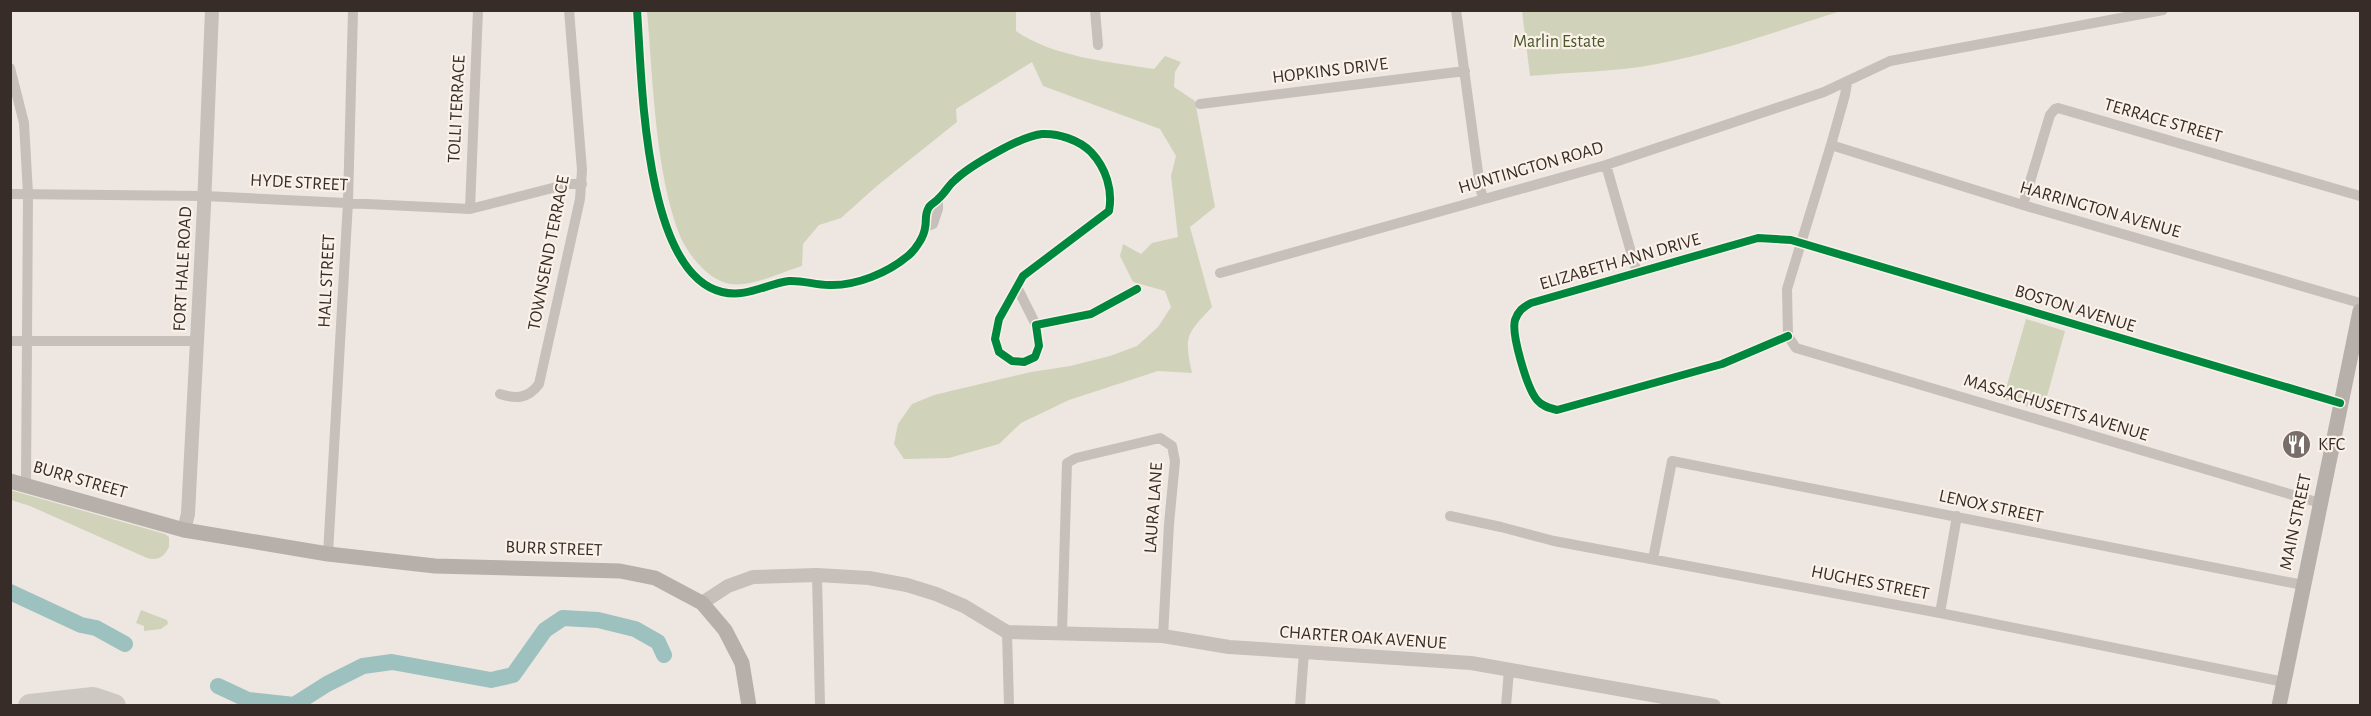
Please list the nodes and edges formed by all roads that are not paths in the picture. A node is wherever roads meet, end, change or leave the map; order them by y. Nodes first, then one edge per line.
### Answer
1 (212, 10) edge
2 (353, 10) edge
3 (478, 10) edge
4 (569, 10) edge
5 (637, 10) edge
6 (1095, 10) edge
7 (1456, 10) edge
8 (2163, 10) edge
9 (1098, 45) dead end
10 (10, 68) edge
11 (1464, 71) junction
12 (1846, 83) junction
13 (1200, 104) dead end
14 (1831, 145) junction
15 (1606, 165) junction
16 (582, 184) junction
17 (10, 194) edge
18 (28, 194) junction
19 (205, 196) junction
20 (2361, 196) edge
21 (1483, 198) junction
22 (348, 202) junction
23 (2023, 205) junction
24 (470, 209) junction
25 (1802, 244) junction
26 (1220, 273) dead end
27 (1637, 273) junction
28 (1017, 287) junction
29 (1137, 289) dead end
30 (2361, 303) edge
31 (2361, 310) edge
32 (1036, 325) junction
33 (1788, 336) junction
34 (10, 341) edge
35 (27, 341) junction
36 (197, 341) junction
37 (500, 394) dead end
38 (2340, 403) junction
39 (18, 483) edge
40 (2320, 503) junction
41 (1450, 516) dead end
42 (1957, 516) junction
43 (184, 530) junction
44 (328, 554) junction
45 (1653, 559) junction
46 (818, 575) junction
47 (2303, 585) junction
48 (702, 603) junction
49 (1940, 613) junction
50 (1007, 632) junction
51 (1062, 633) junction
52 (1164, 636) junction
53 (1304, 652) junction
54 (1509, 670) junction
55 (2284, 682) junction
56 (749, 705) edge
57 (820, 705) edge
58 (1009, 705) edge
59 (1300, 705) edge
60 (1506, 705) edge
61 (1714, 705) edge
62 (2279, 705) edge

1 - 19 street, FORT HALE ROAD
2 - 22 street, HALL STREET
3 - 24 street, TOLLI TERRACE
4 - 16 street, TOWNSEND TERRACE
5 - 28 street
6 - 9 street
7 - 11 street
8 - 12 street, HUNTINGTON ROAD
10 - 18 street
11 - 13 street, HOPKINS DRIVE
11 - 21 street
12 - 14 street
12 - 15 street, HUNTINGTON ROAD
14 - 23 street, HARRINGTON AVENUE
14 - 25 street
15 - 21 street, HUNTINGTON ROAD
15 - 27 street
16 - 24 street, HYDE STREET
16 - 37 street, TOWNSEND TERRACE
17 - 18 street, HYDE STREET
18 - 19 street, HYDE STREET
18 - 35 street
19 - 22 street, HYDE STREET
19 - 36 street, FORT HALE ROAD
20 - 23 street, TERRACE STREET
21 - 26 street, HUNTINGTON ROAD
22 - 24 street, HYDE STREET
22 - 44 street, HALL STREET
23 - 30 street, HARRINGTON AVENUE
25 - 27 street, ELIZABETH ANN DRIVE
25 - 33 street
25 - 38 street, BOSTON AVENUE
27 - 33 street, ELIZABETH ANN DRIVE
28 - 32 street
28 - 32 street
29 - 32 street
31 - 38 main road, MAIN STREET
33 - 40 street, MASSACHUSETTS AVENUE
34 - 35 street
35 - 36 street
35 - 39 street
36 - 43 street, FORT HALE ROAD
38 - 40 main road, MAIN STREET
39 - 43 main road, BURR STREET
40 - 47 main road, MAIN STREET
41 - 45 street, HUGHES STREET
42 - 45 street, LENOX STREET
42 - 47 street, LENOX STREET
42 - 49 street
43 - 44 main road, BURR STREET
44 - 48 main road, BURR STREET
45 - 49 street, HUGHES STREET
46 - 48 street
46 - 50 street
46 - 57 street
47 - 55 main road, MAIN STREET
48 - 56 main road
49 - 55 street, HUGHES STREET
50 - 51 street, CHARTER OAK AVENUE
50 - 58 street
51 - 52 street, CHARTER OAK AVENUE
51 - 52 street, LAURA LANE
52 - 53 street, CHARTER OAK AVENUE
53 - 54 street, CHARTER OAK AVENUE
53 - 59 street
54 - 60 street
54 - 61 street, CHARTER OAK AVENUE
55 - 62 main road, MAIN STREET

